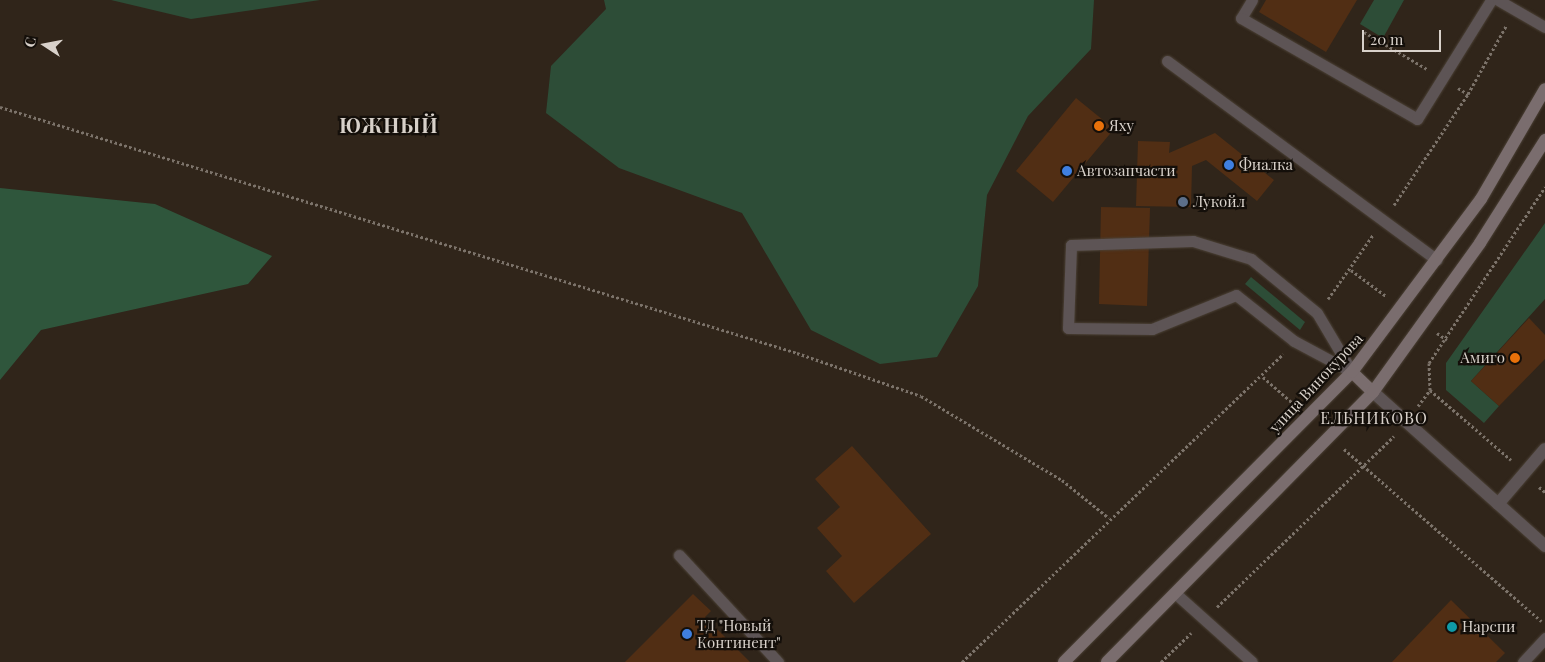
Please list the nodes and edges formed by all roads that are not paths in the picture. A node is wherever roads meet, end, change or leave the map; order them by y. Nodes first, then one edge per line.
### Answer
1 (1252, 0) edge
2 (1491, 0) edge
3 (1498, 0) edge
4 (1545, 27) edge
5 (1168, 61) dead end
6 (1545, 89) edge
7 (1545, 140) edge
8 (1437, 260) junction
9 (1352, 372) junction
10 (1373, 392) junction
11 (1545, 449) edge
12 (1498, 504) junction
13 (1545, 546) edge
14 (679, 556) dead end
15 (1175, 593) junction
16 (1545, 638) edge
17 (778, 662) edge
18 (1064, 662) edge
19 (1107, 662) edge
20 (1252, 662) edge
21 (1523, 662) edge

1 - 2 lane
3 - 4 lane
5 - 8 lane
6 - 8 main road, улица Винокурова
7 - 10 main road
8 - 9 main road, улица Винокурова
9 - 9 lane
9 - 10 main road
9 - 18 main road, улица Винокурова
10 - 12 street
10 - 15 main road
11 - 12 street
12 - 13 street
14 - 17 lane
15 - 19 main road
15 - 20 lane
16 - 21 lane

